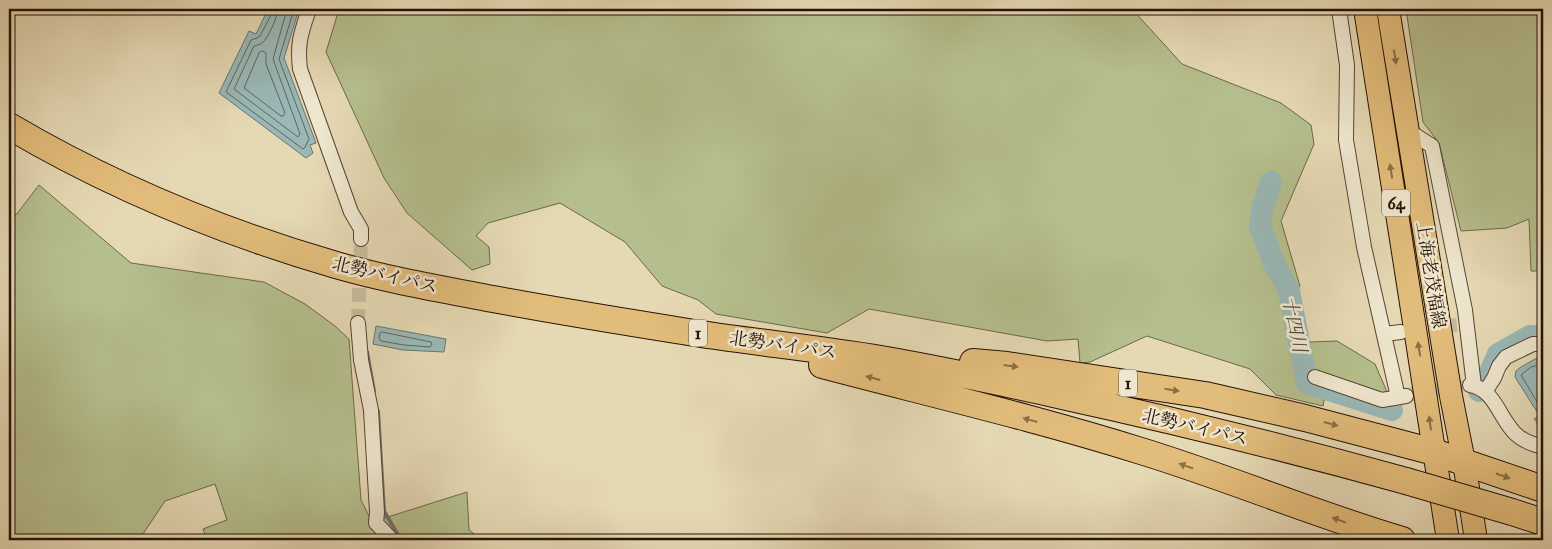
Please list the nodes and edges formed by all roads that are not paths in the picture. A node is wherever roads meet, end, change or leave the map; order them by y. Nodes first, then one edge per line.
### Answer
1 (309, 9) edge
2 (1340, 9) edge
3 (1365, 9) edge
4 (1388, 9) edge
5 (9, 126) edge
6 (1407, 130) junction
7 (361, 239) tunnel mouth
8 (358, 322) tunnel mouth
9 (1401, 332) tunnel mouth
10 (702, 334) junction
11 (1384, 334) junction
12 (1543, 344) edge
13 (1315, 377) dead end
14 (1478, 388) junction
15 (1543, 446) edge
16 (1434, 452) junction
17 (1464, 462) junction
18 (1543, 489) edge
19 (1543, 522) edge
20 (392, 540) edge
21 (1402, 540) edge
22 (1448, 540) edge
23 (1476, 540) edge

1 - 7 street
2 - 11 street
16 -> 3 main road, 上海老茂福線 / 64
4 -> 6 main road, 上海老茂福線 / 64
5 - 10 highway, 北勢バイパス / 1
6 - 14 street
6 - 17 main road, 上海老茂福線 / 64
8 - 20 street
9 - 11 street
10 -> 16 highway, 1
10 - 19 highway, 北勢バイパス / 1, bridge
21 -> 10 highway, 1
11 - 13 street
12 - 14 street
14 - 15 street
16 - 17 highway, 1
16 - 22 main road, 上海老茂福線 / 64
17 -> 18 highway, 1
17 - 23 main road, 上海老茂福線 / 64

